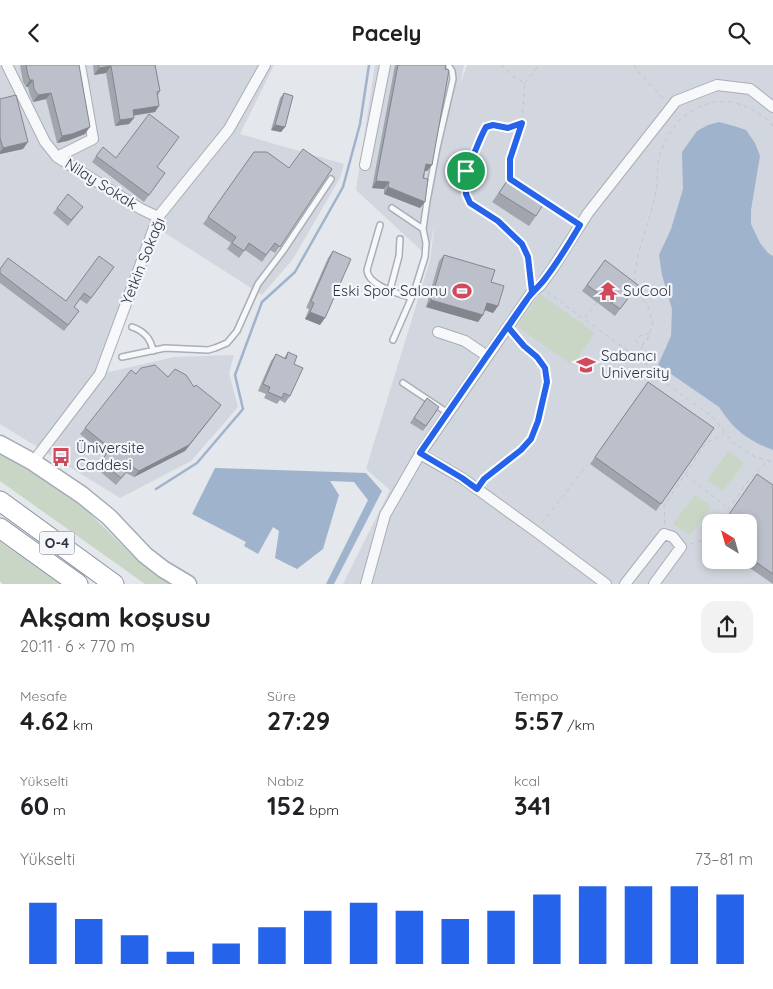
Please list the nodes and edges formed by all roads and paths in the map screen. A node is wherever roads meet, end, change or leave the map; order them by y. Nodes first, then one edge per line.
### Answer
1 (7, 65) edge
2 (80, 65) edge
3 (265, 65) edge
4 (384, 65) edge
5 (448, 65) edge
6 (501, 65) edge
7 (539, 65) edge
8 (634, 65) edge
9 (525, 83) junction
10 (672, 105) junction
11 (773, 107) edge
12 (522, 123) junction
13 (773, 127) edge
14 (57, 157) junction
15 (365, 165) dead end
16 (331, 179) edge
17 (510, 179) edge
18 (542, 201) edge
19 (392, 208) dead end
20 (158, 217) junction
21 (380, 225) dead end
22 (580, 225) junction
23 (423, 229) junction
24 (400, 239) dead end
25 (536, 289) junction
26 (390, 290) junction
27 (411, 298) junction
28 (597, 302) edge
29 (585, 319) junction
30 (132, 327) dead end
31 (508, 327) junction
32 (438, 332) dead end
33 (650, 334) junction
34 (393, 340) dead end
35 (646, 343) junction
36 (153, 351) junction
37 (635, 355) junction
38 (487, 356) junction
39 (122, 357) dead end
40 (403, 383) dead end
41 (448, 413) junction
42 (725, 433) junction
43 (0, 444) edge
44 (420, 453) junction
45 (768, 460) junction
46 (32, 462) junction
47 (773, 463) edge
48 (587, 465) dead end
49 (685, 475) junction
50 (477, 489) junction
51 (0, 501) edge
52 (729, 508) junction
53 (725, 514) edge
54 (0, 528) edge
55 (666, 531) dead end
56 (536, 532) junction
57 (702, 541) edge
58 (681, 547) junction
59 (78, 584) edge
60 (114, 584) edge
61 (188, 584) edge
62 (366, 584) edge
63 (606, 584) edge
64 (625, 584) edge
65 (654, 584) edge

1 - 14 street, Nilay Sokak
2 - 14 street
3 - 20 street, Yetkin Sokağı
4 - 15 street
5 - 23 lane
6 - 9 path
7 - 9 path
8 - 10 path
9 - 12 path
10 - 11 street
10 - 22 street
12 - 17 path
12 - 25 path
13 - 33 path
14 - 20 street, Nilay Sokak
16 - 36 lane
18 - 22 path
19 - 23 lane
20 - 46 street, Yetkin Sokağı
21 - 26 lane
22 - 25 street
23 - 27 lane
24 - 26 lane
25 - 29 path
25 - 31 street
26 - 27 lane
27 - 34 lane
28 - 29 path
29 - 37 path
30 - 36 lane
31 - 38 street
31 - 50 path
32 - 38 street
33 - 35 path
33 - 35 path
35 - 37 path
36 - 39 lane
37 - 42 path
38 - 41 street
40 - 41 lane
41 - 44 street
42 - 45 path
42 - 49 path
43 - 46 main road
44 - 50 street
44 - 62 street
45 - 47 path
45 - 52 path
46 - 61 main road
48 - 56 path
49 - 52 path
49 - 55 path
50 - 56 street
51 - 60 highway, O-4
52 - 53 path
54 - 59 highway, O-4
56 - 63 street
57 - 58 path
58 - 64 street
58 - 65 street

